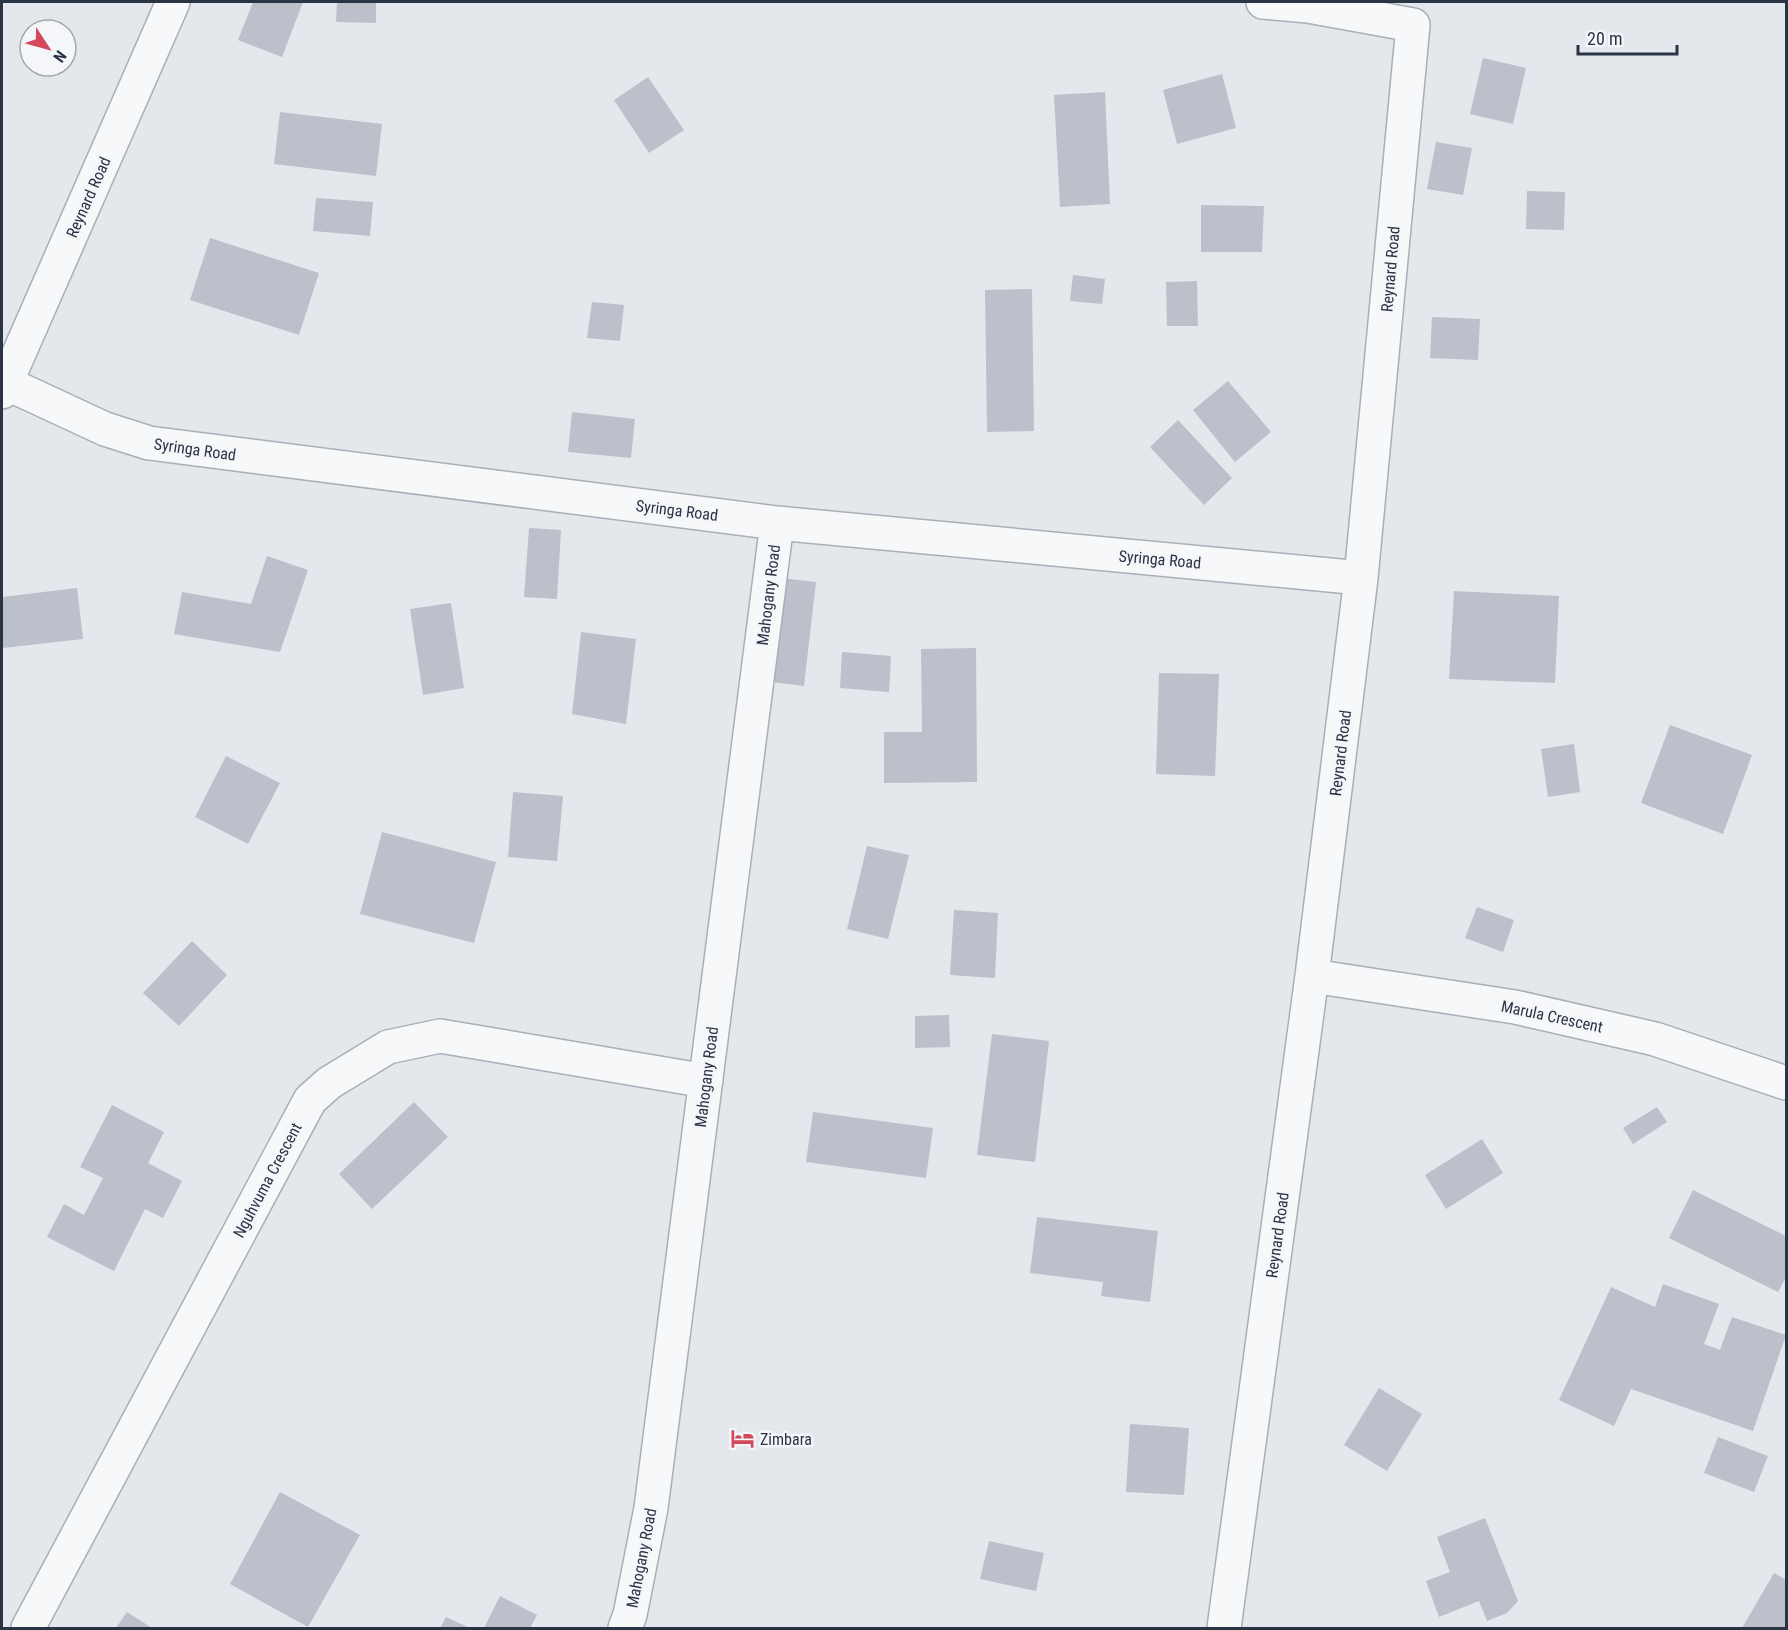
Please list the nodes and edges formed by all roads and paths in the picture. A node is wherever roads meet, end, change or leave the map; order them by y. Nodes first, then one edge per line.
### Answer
1 (173, 2) edge
2 (1263, 2) edge
3 (1414, 13) edge
4 (4, 387) edge
5 (777, 523) junction
6 (1361, 578) junction
7 (1312, 976) junction
8 (706, 1081) junction
9 (1786, 1083) edge
10 (28, 1629) edge
11 (626, 1629) edge
12 (1224, 1629) edge

1 - 4 street, Reynard Road
2 - 3 street, Reynard Road
3 - 6 street, Reynard Road
4 - 5 street, Syringa Road
5 - 6 street, Syringa Road
5 - 8 street, Mahogany Road
6 - 7 street, Reynard Road
7 - 9 street, Marula Crescent
7 - 12 street, Reynard Road
8 - 10 street, Nguhvuma Crescent
8 - 11 street, Mahogany Road

